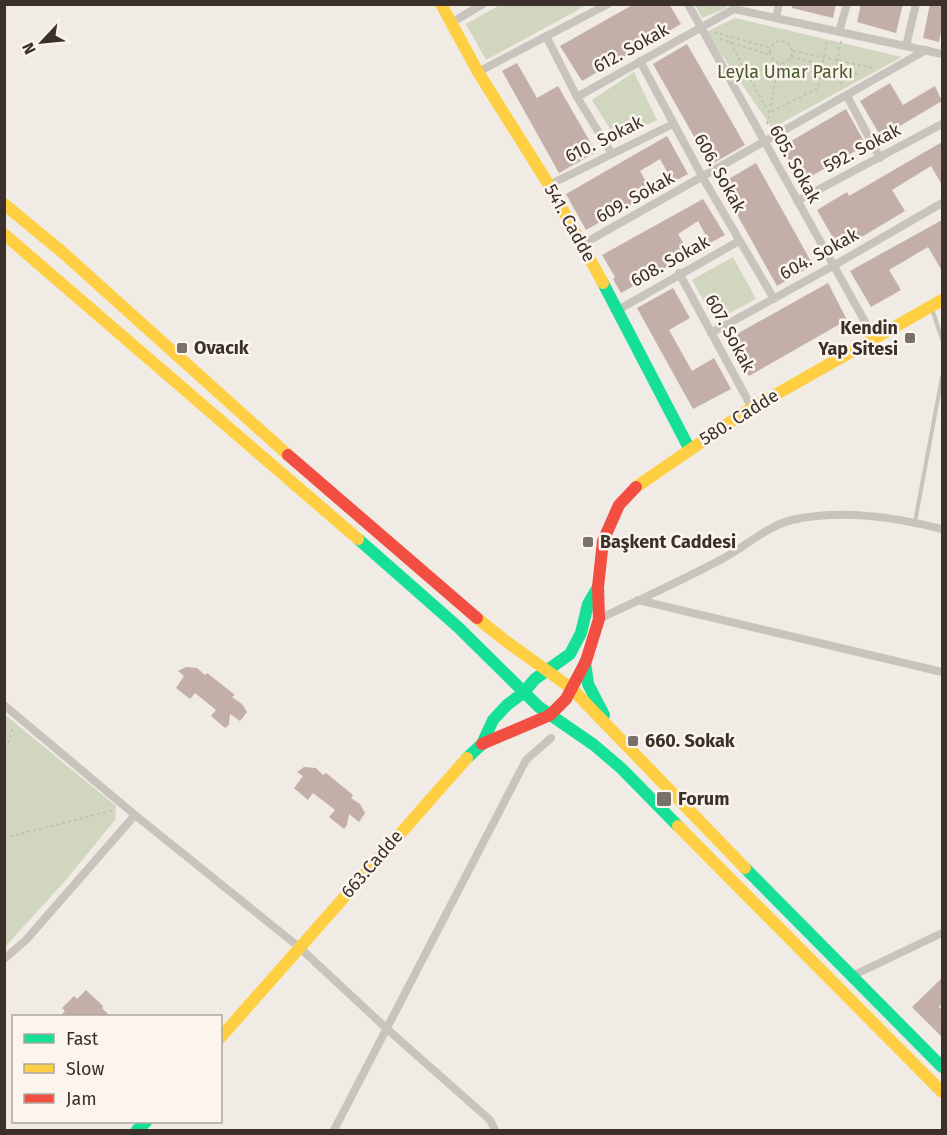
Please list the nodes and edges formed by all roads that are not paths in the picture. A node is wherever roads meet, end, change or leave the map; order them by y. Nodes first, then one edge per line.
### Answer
1 (441, 4) edge
2 (483, 4) edge
3 (608, 4) edge
4 (688, 4) edge
5 (779, 4) edge
6 (847, 4) edge
7 (916, 4) edge
8 (734, 7) edge
9 (776, 18) junction
10 (451, 23) junction
11 (702, 31) junction
12 (837, 35) junction
13 (546, 36) junction
14 (906, 46) junction
15 (926, 50) junction
16 (942, 54) edge
17 (640, 61) junction
18 (478, 72) junction
19 (577, 96) junction
20 (847, 96) junction
21 (673, 123) junction
22 (942, 124) edge
23 (764, 143) junction
24 (612, 154) junction
25 (880, 158) junction
26 (703, 178) junction
27 (549, 185) junction
28 (797, 201) junction
29 (942, 203) edge
30 (4, 204) edge
31 (4, 234) edge
32 (739, 241) junction
33 (583, 244) junction
34 (833, 266) junction
35 (679, 273) junction
36 (774, 299) junction
37 (942, 300) edge
38 (931, 307) junction
39 (618, 310) junction
40 (711, 333) junction
41 (873, 338) junction
42 (942, 339) edge
43 (942, 377) edge
44 (752, 408) junction
45 (689, 448) junction
46 (915, 522) junction
47 (942, 529) edge
48 (598, 587) junction
49 (638, 600) junction
50 (599, 619) junction
51 (585, 661) junction
52 (548, 670) junction
53 (942, 672) edge
54 (571, 688) junction
55 (523, 693) junction
56 (4, 705) edge
57 (550, 715) junction
58 (614, 732) junction
59 (551, 738) dead end
60 (482, 744) junction
61 (135, 815) junction
62 (942, 933) edge
63 (299, 947) junction
64 (4, 959) edge
65 (852, 976) junction
66 (386, 1028) junction
67 (222, 1036) edge
68 (942, 1067) edge
69 (942, 1092) edge
70 (334, 1131) edge
71 (495, 1131) edge

1 - 10 main road, 541. Cadde
2 - 10 street
3 - 13 street
4 - 11 street, 605. Sokak
5 - 9 street
6 - 12 street
7 - 14 street
8 - 9 street
8 - 11 street, 612. Sokak
9 - 12 street
10 - 18 main road, 541. Cadde
11 - 17 street, 612. Sokak
11 - 23 street, 605. Sokak
12 - 14 street
13 - 18 street
13 - 19 street
14 - 15 street
15 - 16 street
15 - 20 street, 609. Sokak
17 - 19 street, 612. Sokak
17 - 21 street, 606. Sokak
18 - 27 main road, 541. Cadde
19 - 24 street
20 - 23 street, 609. Sokak
20 - 25 street
21 - 24 street, 610. Sokak
21 - 26 street, 606. Sokak
22 - 25 street, 592. Sokak
23 - 26 street, 609. Sokak
23 - 28 street, 605. Sokak
24 - 27 street, 610. Sokak
25 - 28 street, 592. Sokak
26 - 32 street, 606. Sokak
26 - 33 street, 609. Sokak
27 - 33 main road, 541. Cadde
28 - 34 street, 605. Sokak
29 - 34 street, 604. Sokak
30 - 52 main road
31 - 55 main road
32 - 35 street, 608. Sokak
32 - 36 street, 606. Sokak
33 - 39 main road, 541. Cadde
34 - 36 street, 604. Sokak
34 - 41 street, 605. Sokak
35 - 39 street, 608. Sokak
35 - 40 street, 607. Sokak
36 - 40 street, 604. Sokak
37 - 38 main road, 580. Cadde
38 - 41 main road, 580. Cadde
38 - 42 lane
39 - 45 main road, 541. Cadde
40 - 44 street, 607. Sokak
41 - 44 main road, 580. Cadde
43 - 46 lane
44 - 45 main road, 580. Cadde
45 - 48 main road, 580. Cadde
46 - 47 street
46 - 49 street
48 - 50 main road
48 - 52 main road, 663.Cadde
49 - 50 street
49 - 53 street
50 - 51 main road
51 - 54 main road
51 - 58 main road
52 - 54 main road
52 - 55 main road, 663.Cadde
54 - 57 main road
54 - 58 main road
55 - 57 main road
55 - 60 main road, 663.Cadde
56 - 61 street
57 - 60 main road
57 - 69 main road
58 - 65 main road
59 - 66 street
60 - 63 main road, 663.Cadde
61 - 63 street
61 - 64 street
62 - 65 street
63 - 66 street
63 - 67 main road, 663.Cadde
65 - 68 main road
66 - 70 street
66 - 71 street

